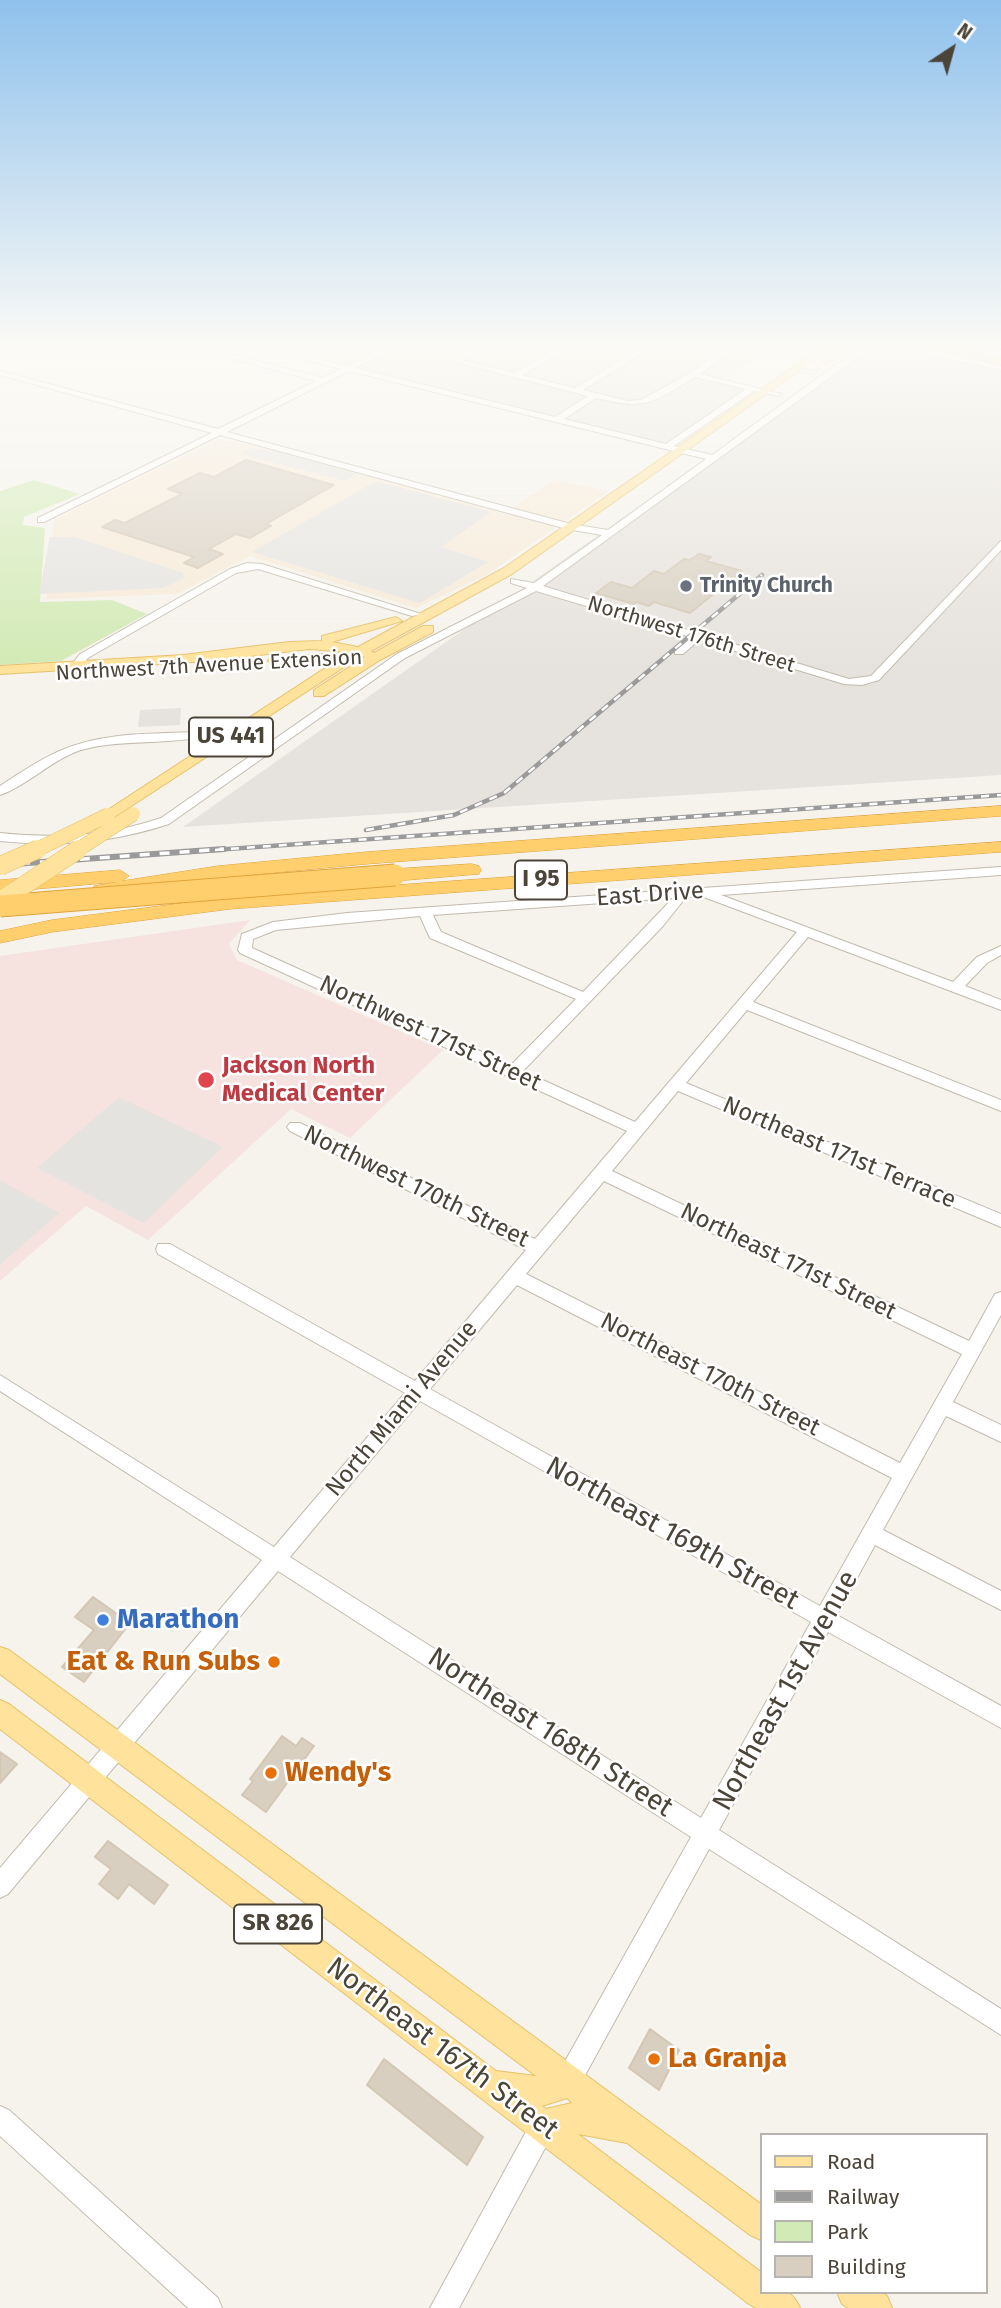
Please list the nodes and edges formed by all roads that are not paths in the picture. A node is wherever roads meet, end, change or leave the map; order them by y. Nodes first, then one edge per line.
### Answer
1 (181, 452) edge
2 (299, 452) edge
3 (678, 452) edge
4 (688, 452) edge
5 (722, 452) edge
6 (694, 453) junction
7 (713, 458) junction
8 (41, 520) dead end
9 (579, 526) junction
10 (610, 533) junction
11 (999, 548) edge
12 (514, 581) junction
13 (534, 588) junction
14 (456, 599) junction
15 (416, 614) junction
16 (698, 636) junction
17 (316, 643) junction
18 (679, 652) dead end
19 (356, 653) junction
20 (375, 657) junction
21 (270, 662) junction
22 (72, 669) junction
23 (0, 670) edge
24 (0, 677) edge
25 (312, 682) junction
26 (197, 735) dead end
27 (0, 791) edge
28 (1001, 811) edge
29 (1001, 825) edge
30 (1001, 833) edge
31 (0, 837) edge
32 (1001, 847) edge
33 (0, 866) edge
34 (394, 871) junction
35 (1001, 871) edge
36 (203, 874) junction
37 (0, 886) edge
38 (702, 892) junction
39 (680, 893) junction
40 (0, 901) edge
41 (0, 913) edge
42 (425, 913) junction
43 (259, 930) joint
44 (805, 932) junction
45 (3, 944) edge
46 (1001, 950) edge
47 (956, 988) junction
48 (586, 998) junction
49 (746, 1004) junction
50 (1001, 1005) edge
51 (513, 1072) junction
52 (677, 1085) junction
53 (1001, 1106) edge
54 (295, 1127) dead end
55 (639, 1130) junction
56 (602, 1173) junction
57 (1001, 1221) edge
58 (538, 1248) junction
59 (164, 1249) dead end
60 (514, 1276) junction
61 (1001, 1299) edge
62 (973, 1351) junction
63 (0, 1382) edge
64 (416, 1392) junction
65 (943, 1406) junction
66 (1001, 1434) edge
67 (905, 1475) junction
68 (873, 1534) junction
69 (276, 1558) junction
70 (1001, 1601) edge
71 (825, 1620) junction
72 (0, 1659) edge
73 (0, 1713) edge
74 (1001, 1718) edge
75 (118, 1747) junction
76 (90, 1781) junction
77 (707, 1834) junction
78 (0, 1886) edge
79 (1001, 2023) edge
80 (568, 2081) junction
81 (490, 2085) junction
82 (0, 2119) edge
83 (543, 2126) junction
84 (634, 2130) junction
85 (760, 2223) edge
86 (760, 2290) edge
87 (765, 2294) edge
88 (857, 2294) edge
89 (208, 2308) edge
90 (444, 2308) edge
91 (783, 2308) edge
92 (875, 2308) edge

1 - 8 street
2 - 9 street
3 - 9 main road, US 441
4 - 6 street
5 - 7 street
6 - 7 street
6 - 9 main road, US 441
7 - 10 street
9 - 10 street
9 - 12 main road, US 441
9 - 14 main road, US 441
10 - 13 street
11 - 16 street, Northwest 176th Street
12 - 13 street, Northwest 176th Street
12 - 20 main road, US 441
13 - 16 street, Northwest 176th Street
13 - 31 street
14 - 15 main road
14 - 19 main road, US 441
15 - 17 main road
15 - 22 street
16 - 18 street
17 - 19 main road, Northwest 7th Avenue Extension
17 - 22 main road, Northwest 7th Avenue Extension
19 - 20 main road, Northwest 7th Avenue Extension
19 - 21 main road, Northwest 7th Avenue Extension
19 - 25 main road, US 441
20 - 40 main road, US 441, bridge
21 - 22 main road, Northwest 7th Avenue Extension
21 - 25 main road
22 - 23 main road, Northwest 7th Avenue Extension
22 - 24 main road, Northwest 7th Avenue Extension
25 - 33 main road, US 441, bridge
26 - 27 street
28 - 36 highway, I 95
29 - 34 highway
30 - 34 highway
32 - 45 highway, I 95
34 - 40 highway, bridge
35 - 38 street, East Drive
36 - 37 highway
36 - 41 highway, I 95
38 - 39 street, East Drive
38 - 44 street
39 - 42 street, East Drive
39 - 48 street
42 - 43 street, East Drive
42 - 48 street
43 - 51 street, Northwest 171st Street
44 - 47 street
44 - 49 street, North Miami Avenue
46 - 47 street
47 - 50 street
48 - 51 street
49 - 52 street, North Miami Avenue
49 - 53 street
51 - 55 street, Northwest 171st Street
52 - 55 street, North Miami Avenue
52 - 57 street, Northeast 171st Terrace
54 - 58 street, Northwest 170th Street
55 - 56 street, North Miami Avenue
56 - 58 street, North Miami Avenue
56 - 62 street, Northeast 171st Street
58 - 60 street, North Miami Avenue
59 - 64 street, Northeast 169th Street
60 - 64 street, North Miami Avenue
60 - 67 street, Northeast 170th Street
61 - 62 street, Northeast 1st Avenue
62 - 65 street, Northeast 1st Avenue
63 - 69 street, Northeast 168th Street
64 - 69 street, North Miami Avenue
64 - 71 street, Northeast 169th Street
65 - 66 street
65 - 67 street, Northeast 1st Avenue
67 - 68 street, Northeast 1st Avenue
68 - 70 street
68 - 71 street, Northeast 1st Avenue
69 - 75 street, North Miami Avenue
69 - 77 street, Northeast 168th Street
71 - 74 street, Northeast 169th Street
71 - 77 street, Northeast 1st Avenue
72 - 75 main road, SR 826
73 - 76 main road, SR 826
75 - 76 street, North Miami Avenue
75 - 80 main road, Northeast 167th Street / SR 826
76 - 78 street, North Miami Avenue
76 - 81 main road, Northeast 167th Street / SR 826
77 - 79 street, Northeast 168th Street
77 - 80 street, Northeast 1st Avenue
80 - 81 main road
80 - 84 main road, Northeast 167th Street / SR 826
81 - 83 main road, Northeast 167th Street / SR 826
82 - 89 street
83 - 84 main road
83 - 86 main road, Northeast 167th Street / SR 826
83 - 90 street
84 - 85 main road, Northeast 167th Street / SR 826
87 - 91 main road, Northeast 167th Street / SR 826
88 - 92 main road

